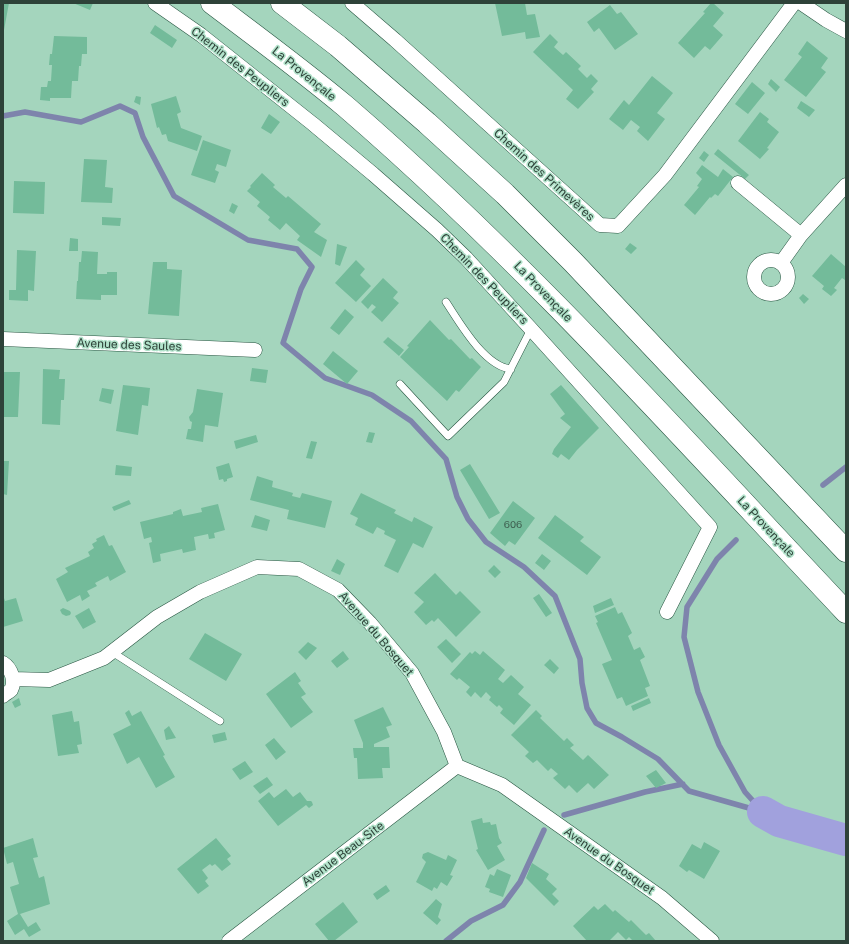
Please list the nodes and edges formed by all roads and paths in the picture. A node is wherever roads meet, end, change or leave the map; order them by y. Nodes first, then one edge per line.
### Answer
1 (154, 3) edge
2 (212, 3) edge
3 (282, 3) edge
4 (352, 3) edge
5 (794, 3) edge
6 (801, 3) edge
7 (846, 31) edge
8 (738, 183) dead end
9 (846, 185) edge
10 (801, 235) junction
11 (782, 263) dead end
12 (446, 302) dead end
13 (531, 329) junction
14 (3, 339) edge
15 (255, 350) dead end
16 (511, 369) junction
17 (400, 384) dead end
18 (846, 552) edge
19 (667, 612) dead end
20 (846, 612) edge
21 (112, 652) junction
22 (3, 663) edge
23 (14, 679) junction
24 (3, 696) edge
25 (220, 721) dead end
26 (457, 766) junction
27 (229, 941) edge
28 (712, 941) edge

1 - 13 street, Chemin des Peupliers
2 - 20 highway, La Provençale
3 - 18 highway
4 - 5 street, Chemin des Primevères
6 - 7 street
8 - 10 street
9 - 10 street
10 - 11 street
12 - 16 lane
13 - 16 lane
13 - 19 street, Chemin des Peupliers
14 - 15 street, Avenue des Saules
16 - 17 lane
21 - 23 street, Avenue du Bosquet
21 - 25 lane
21 - 26 street, Avenue du Bosquet
22 - 23 street
23 - 24 street
26 - 27 street, Avenue Beau-Site
26 - 28 street, Avenue du Bosquet

